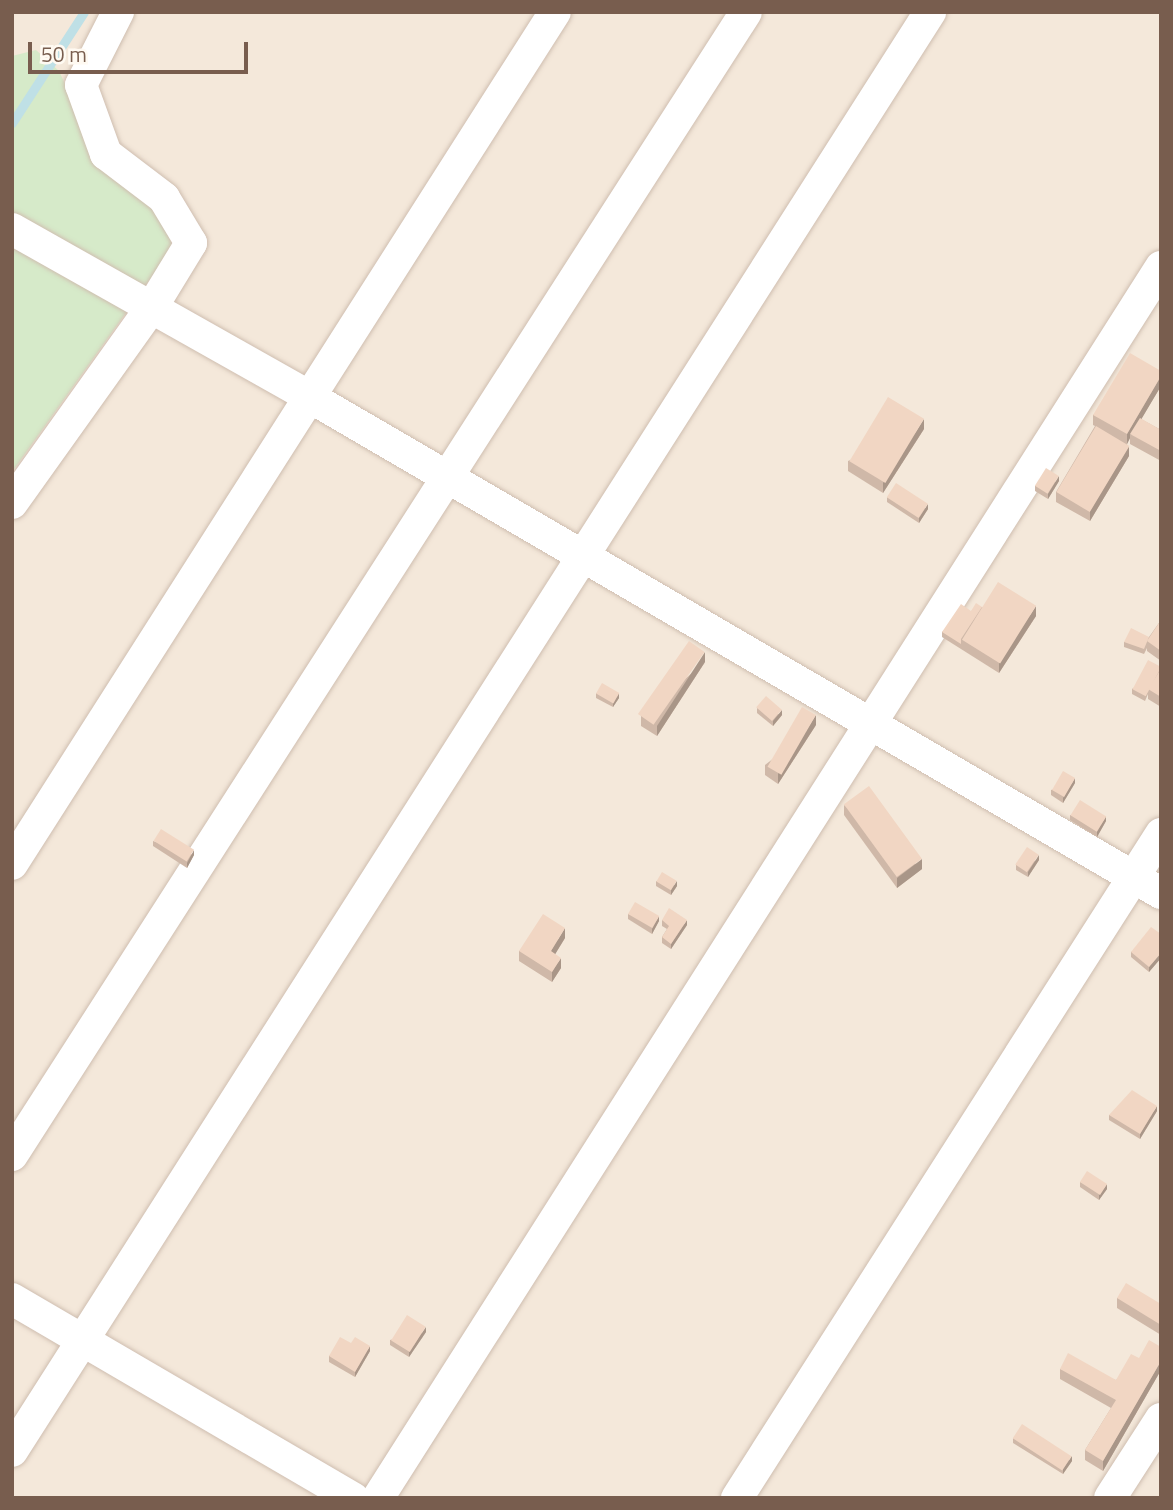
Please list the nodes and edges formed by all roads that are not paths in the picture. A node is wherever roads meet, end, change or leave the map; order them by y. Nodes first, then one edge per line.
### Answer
1 (118, 12) edge
2 (555, 12) edge
3 (746, 12) edge
4 (930, 12) edge
5 (12, 229) edge
6 (1161, 267) edge
7 (152, 307) junction
8 (310, 397) junction
9 (448, 477) junction
10 (12, 503) edge
11 (583, 556) junction
12 (870, 724) junction
13 (1161, 834) edge
14 (12, 864) edge
15 (1133, 877) junction
16 (1161, 893) edge
17 (12, 1155) edge
18 (12, 1299) edge
19 (82, 1341) junction
20 (1161, 1419) edge
21 (12, 1451) edge
22 (353, 1498) edge
23 (378, 1498) edge
24 (737, 1498) edge
25 (1110, 1498) edge

1 - 7 street
2 - 8 street
3 - 9 street
4 - 11 street
5 - 7 street
6 - 12 street
7 - 8 street
7 - 10 street
8 - 9 street
8 - 14 street
9 - 11 street
9 - 17 street
11 - 12 street
11 - 19 street
12 - 15 street
12 - 23 street
13 - 15 street
15 - 16 street
15 - 24 street
18 - 19 street
19 - 21 street
19 - 22 street
20 - 25 street

